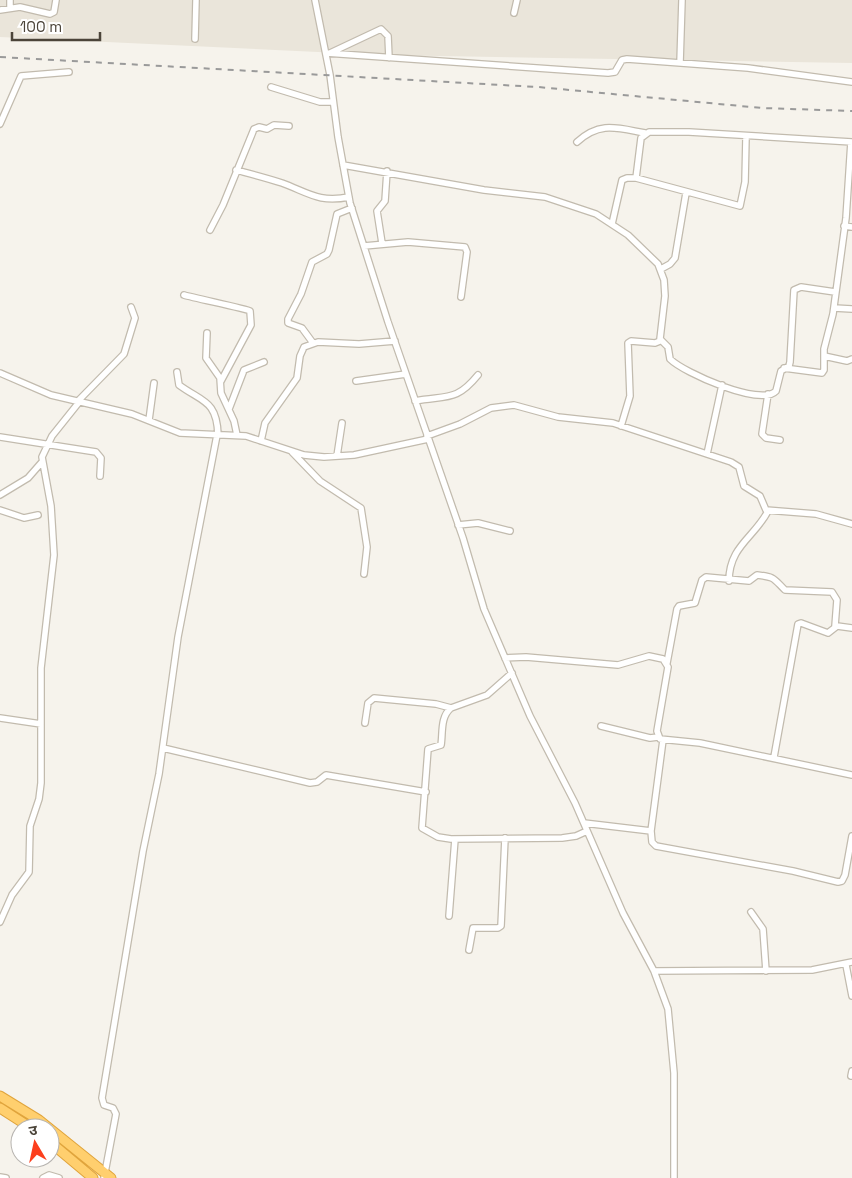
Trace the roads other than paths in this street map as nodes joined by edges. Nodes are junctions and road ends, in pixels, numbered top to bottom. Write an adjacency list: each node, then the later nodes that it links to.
1 (10, 0): 7 (street)
2 (56, 0): 7 (street)
3 (196, 0): 10 (street)
4 (315, 0): 11 (street)
5 (517, 0): 9 (street)
6 (682, 0): 13 (street)
7 (10, 8): 8 (street)
8 (0, 10)
9 (514, 13)
10 (196, 39)
11 (328, 53): 12 (street); 12 (street); 17 (street)
12 (389, 58): 13 (street)
13 (680, 63): 15 (street)
14 (69, 72): 18 (street)
15 (852, 82)
16 (271, 87): 17 (street)
17 (334, 102): 24 (street)
18 (0, 124)
19 (289, 126): 25 (street)
20 (645, 133): 21 (street); 22 (street); 27 (street)
21 (746, 137): 23 (street); 28 (street)
22 (578, 142)
23 (851, 142): 32 (street)
24 (343, 165): 26 (street); 29 (street)
25 (236, 170): 29 (street); 34 (street)
26 (387, 172): 31 (street); 35 (street)
27 (636, 178): 28 (street); 31 (street)
28 (686, 193): 37 (street)
29 (349, 197): 30 (street)
30 (352, 208): 36 (street); 47 (street)
31 (612, 224): 37 (street)
32 (844, 226): 33 (street); 38 (street)
33 (852, 227)
34 (210, 230)
35 (382, 243): 36 (street); 40 (street)
36 (364, 246): 45 (street)
37 (661, 268): 46 (street)
38 (835, 292): 42 (street); 51 (street)
39 (184, 295): 56 (street)
40 (461, 297)
41 (131, 307): 61 (street)
42 (834, 308): 43 (street); 48 (street)
43 (852, 309)
44 (207, 333): 56 (street)
45 (394, 341): 47 (street); 54 (street)
46 (660, 341): 59 (street); 66 (street)
47 (313, 343): 72 (street)
48 (824, 356): 49 (street); 51 (street)
49 (852, 359)
50 (264, 362): 63 (street)
51 (784, 368): 60 (street)
52 (177, 372): 67 (street)
53 (0, 373): 61 (street)
54 (406, 374): 57 (street); 62 (street)
55 (478, 375): 62 (street)
56 (221, 381): 63 (street)
57 (356, 381)
58 (154, 383): 64 (street)
59 (722, 385): 60 (street); 75 (street)
60 (768, 394): 71 (street)
61 (79, 401): 64 (street); 73 (street)
62 (415, 401): 70 (street)
63 (229, 409): 68 (street)
64 (149, 420): 67 (street)
65 (342, 423): 76 (street)
66 (621, 426): 70 (street); 75 (street)
67 (218, 435): 68 (street); 99 (street)
68 (238, 435): 72 (street)
69 (0, 437): 73 (street)
70 (428, 437): 76 (street); 84 (street)
71 (780, 440)
72 (262, 441): 74 (street)
73 (46, 445): 77 (street); 78 (street)
74 (292, 452): 76 (street); 86 (street)
75 (708, 454): 81 (street)
76 (336, 456)
77 (42, 462): 79 (street); 96 (street)
78 (100, 476)
79 (0, 495)
80 (0, 510): 82 (street)
81 (768, 511): 83 (street); 87 (street)
82 (38, 515)
83 (852, 524)
84 (458, 525): 85 (street); 90 (street)
85 (510, 532)
86 (364, 574)
87 (729, 581): 88 (street); 91 (street)
88 (835, 626): 89 (street); 100 (street)
89 (852, 628)
90 (505, 658): 91 (street); 92 (street)
91 (667, 663): 98 (street)
92 (512, 673): 93 (street); 103 (street)
93 (451, 708): 95 (street); 102 (street)
94 (0, 718): 96 (street)
95 (366, 723)
96 (41, 724): 112 (street)
97 (601, 726): 98 (street)
98 (660, 738): 100 (street); 105 (street)
99 (164, 748): 102 (street); 122 (street)
100 (774, 757): 101 (street)
101 (852, 775)
102 (426, 792): 108 (street)
103 (584, 822): 104 (street); 105 (street)
104 (587, 830): 107 (street); 116 (street)
105 (651, 831): 109 (street)
106 (852, 836): 109 (street)
107 (505, 838): 108 (street); 113 (street)
108 (455, 839): 111 (street)
109 (851, 847)
110 (751, 912): 115 (street)
111 (449, 916)
112 (0, 922)
113 (469, 950)
114 (849, 964): 115 (street); 117 (street)
115 (766, 970): 116 (street)
116 (654, 971): 123 (street)
117 (852, 996)
118 (0, 1096): 122 (highway)
119 (0, 1108): 120 (highway)
120 (16, 1118)
121 (60, 1150): 128 (highway)
122 (107, 1176)
123 (674, 1176)
124 (0, 1177): 125 (street)
125 (6, 1178)
126 (42, 1178): 127 (street)
127 (59, 1178)
128 (93, 1178)

